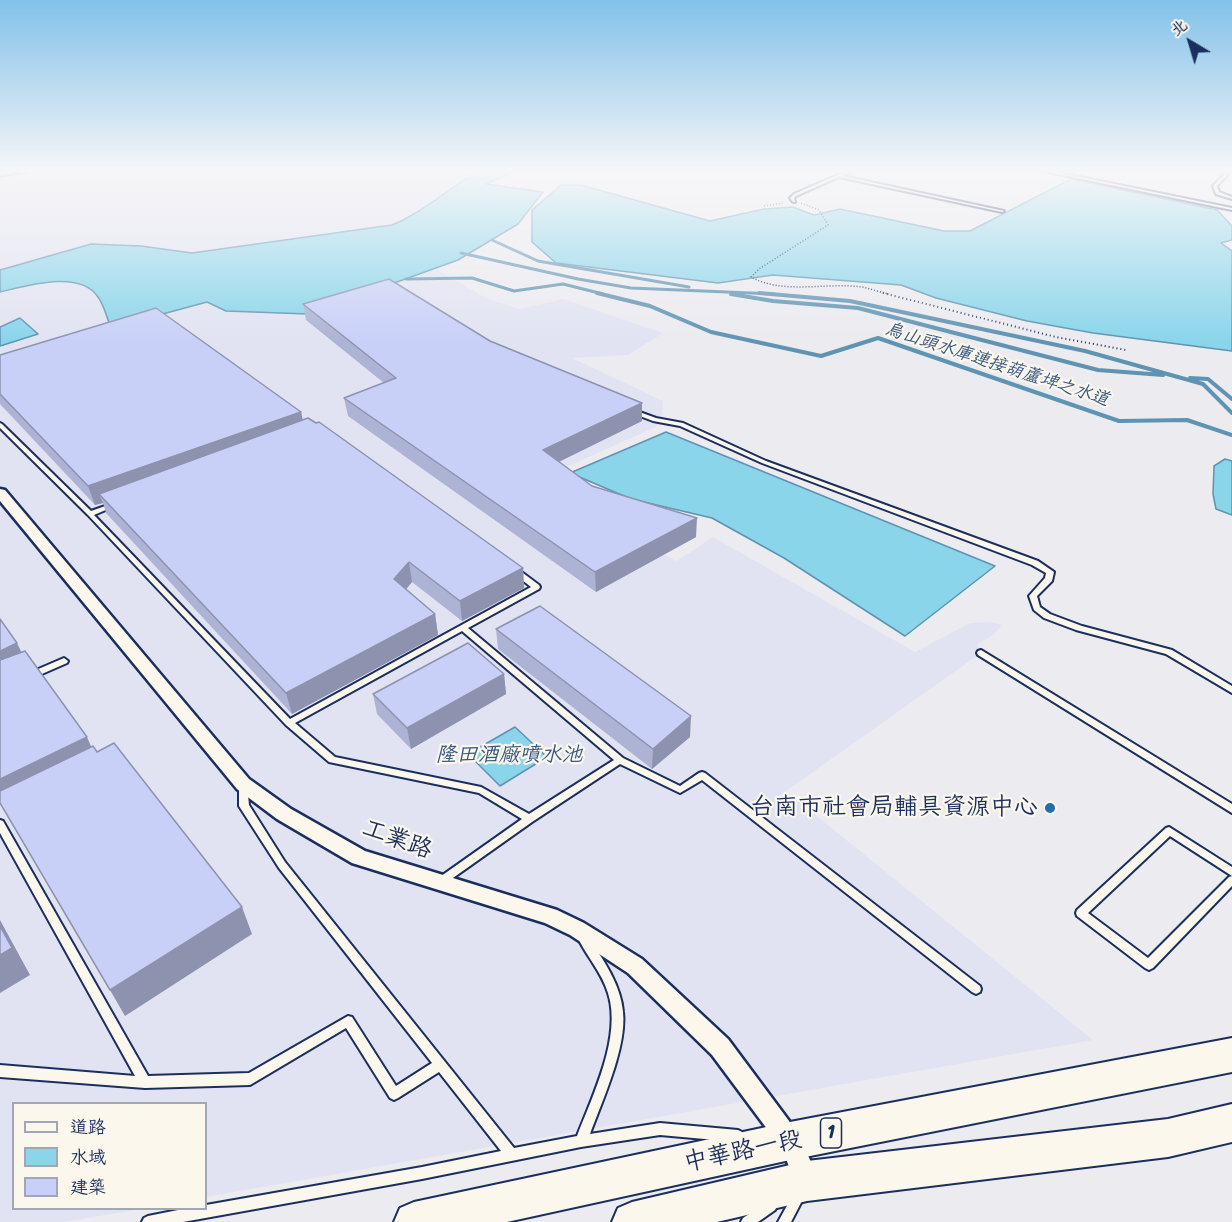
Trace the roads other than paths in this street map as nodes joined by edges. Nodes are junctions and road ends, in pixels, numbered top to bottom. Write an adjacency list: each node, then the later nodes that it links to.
1 (623, 407): 11 (lane)
2 (0, 425): 5 (lane)
3 (0, 493): 14 (street, 工業路)
4 (122, 502): 5 (lane)
5 (90, 514): 12 (lane)
6 (508, 566): 7 (lane)
7 (464, 628): 12 (lane); 13 (lane)
8 (981, 653): 15 (lane)
9 (64, 660): 10 (lane)
10 (21, 680)
11 (1232, 690)
12 (289, 723): 17 (lane)
13 (620, 760): 17 (lane); 23 (lane)
14 (243, 784): 21 (street, 工業路); 25 (lane)
15 (1232, 809)
16 (11, 815): 18 (lane)
17 (529, 819): 21 (lane)
18 (0, 822): 27 (lane)
19 (1232, 872): 20 (lane)
20 (1232, 880)
21 (439, 883): 22 (street, 工業路)
22 (577, 928): 29 (lane); 30 (street, 工業路)
23 (976, 989)
24 (1232, 1055): 30 (main road, 中華路一段 / 1)
25 (440, 1065): 27 (lane); 31 (lane)
26 (0, 1071): 27 (lane)
27 (145, 1082)
28 (1232, 1123): 32 (main road, 中華路一段 / 1)
29 (581, 1141): 30 (lane); 31 (lane)
30 (790, 1141): 32 (street, 工業路); 33 (main road, 中華路一段 / 1)
31 (511, 1154): 34 (lane)
32 (807, 1181): 35 (main road, 中華路一段 / 1); 36 (lane); 37 (lane)
33 (423, 1220)
34 (148, 1222)
35 (632, 1222)
36 (747, 1222)
37 (784, 1222)

